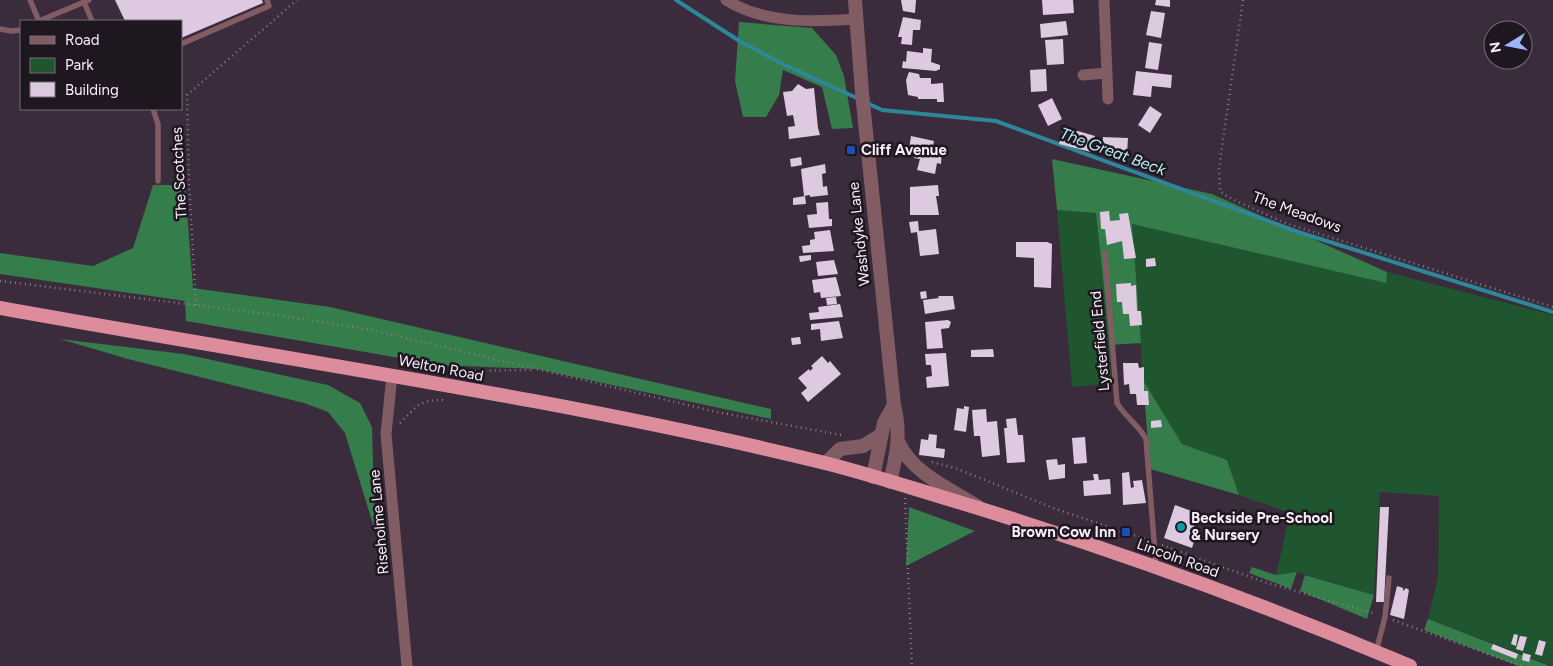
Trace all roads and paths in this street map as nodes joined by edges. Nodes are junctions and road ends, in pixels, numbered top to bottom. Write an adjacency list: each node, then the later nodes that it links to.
1 (30, 0): 10 (lane)
2 (267, 0): 15 (lane)
3 (297, 0): 23 (path, The Scotches)
4 (726, 0): 9 (street)
5 (855, 0): 9 (street, Washdyke Lane)
6 (1104, 0): 16 (street)
7 (1243, 0): 24 (path, The Meadows)
8 (87, 1): 11 (lane); 12 (lane)
9 (856, 19): 27 (street, Washdyke Lane)
10 (39, 20)
11 (41, 20)
12 (92, 20)
13 (0, 28): 14 (lane)
14 (20, 30)
15 (182, 44)
16 (1107, 74): 17 (street); 18 (street)
17 (1083, 75)
18 (1108, 99)
19 (154, 110): 20 (lane)
20 (158, 181)
21 (1105, 253): 37 (lane, Lysterfield End)
22 (0, 281): 23 (path)
23 (196, 305): 28 (path)
24 (1553, 307)
25 (0, 308): 26 (highway, Welton Road)
26 (392, 375): 31 (highway, Welton Road); 42 (street, Riseholme Lane)
27 (894, 405): 29 (street); 30 (street, Washdyke Lane)
28 (836, 434)
29 (881, 435): 31 (street); 33 (street)
30 (899, 443): 34 (street, Washdyke Lane); 36 (street)
31 (826, 463): 33 (highway, Welton Road)
32 (955, 468): 37 (path)
33 (873, 478): 34 (highway, Lincoln Road)
34 (890, 482): 35 (highway, Lincoln Road)
35 (904, 486): 36 (highway, Lincoln Road); 43 (path)
36 (984, 510): 38 (highway, Lincoln Road)
37 (1154, 542): 38 (lane, Lysterfield End); 40 (path)
38 (1156, 566): 41 (highway, Lincoln Road)
39 (1389, 578): 40 (lane)
40 (1385, 617): 41 (lane); 45 (path)
41 (1376, 652): 44 (highway, Lincoln Road)
42 (407, 666)
43 (912, 666)
44 (1410, 666)
45 (1521, 666)

